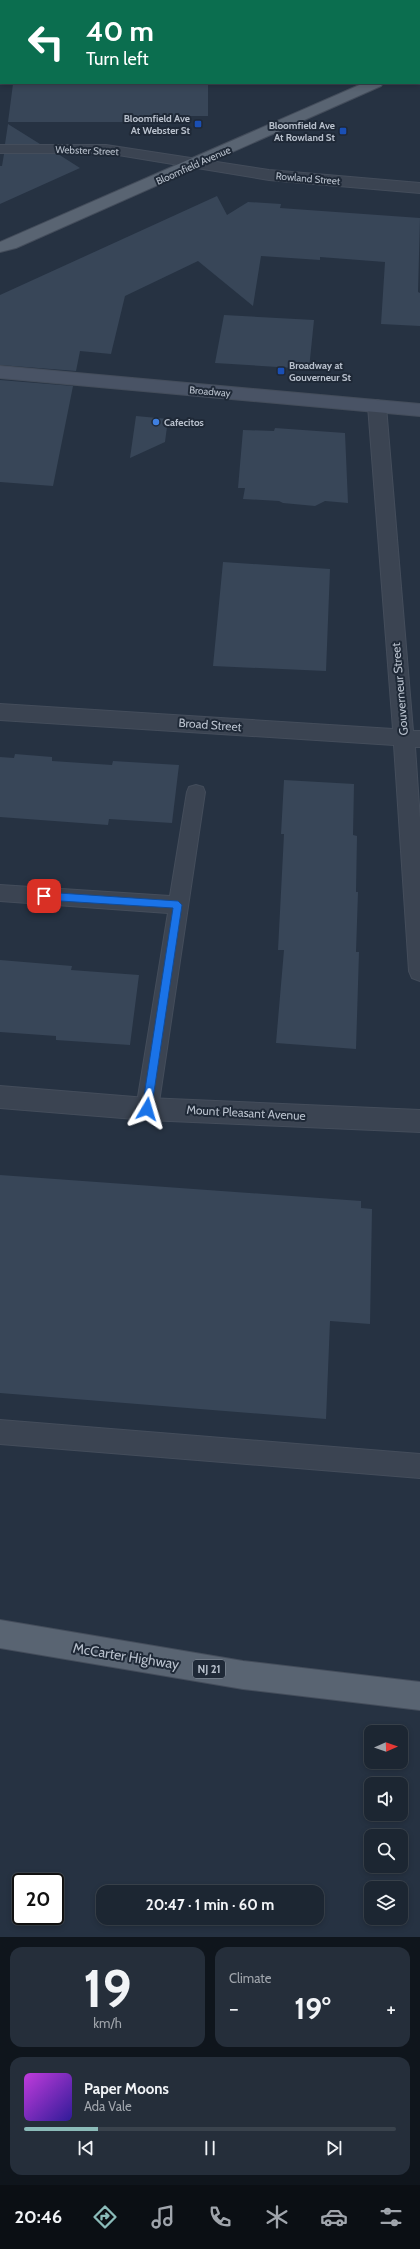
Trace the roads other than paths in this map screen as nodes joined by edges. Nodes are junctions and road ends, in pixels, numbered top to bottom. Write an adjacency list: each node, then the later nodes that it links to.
1 (374, 84): 3 (main road, Bloomfield Avenue)
2 (0, 148): 3 (street, Webster Street)
3 (197, 164): 4 (street, Rowland Street); 5 (main road, Bloomfield Avenue)
4 (420, 188)
5 (3, 249)
6 (0, 372): 7 (main road, Broadway)
7 (377, 406): 8 (main road, Broadway); 10 (street, Gouverneur Street)
8 (420, 410)
9 (0, 712): 10 (street, Broad Street)
10 (412, 738): 14 (street, Gouverneur Street)
11 (196, 792): 13 (lane)
12 (0, 893): 13 (lane)
13 (178, 905): 16 (lane)
14 (420, 972)
15 (0, 1097): 16 (street, Mount Pleasant Avenue)
16 (147, 1109): 17 (street, Mount Pleasant Avenue)
17 (420, 1121)
18 (0, 1432): 19 (lane)
19 (420, 1466)
20 (0, 1634): 21 (main road, McCarter Highway / NJ 21)
21 (420, 1696)

